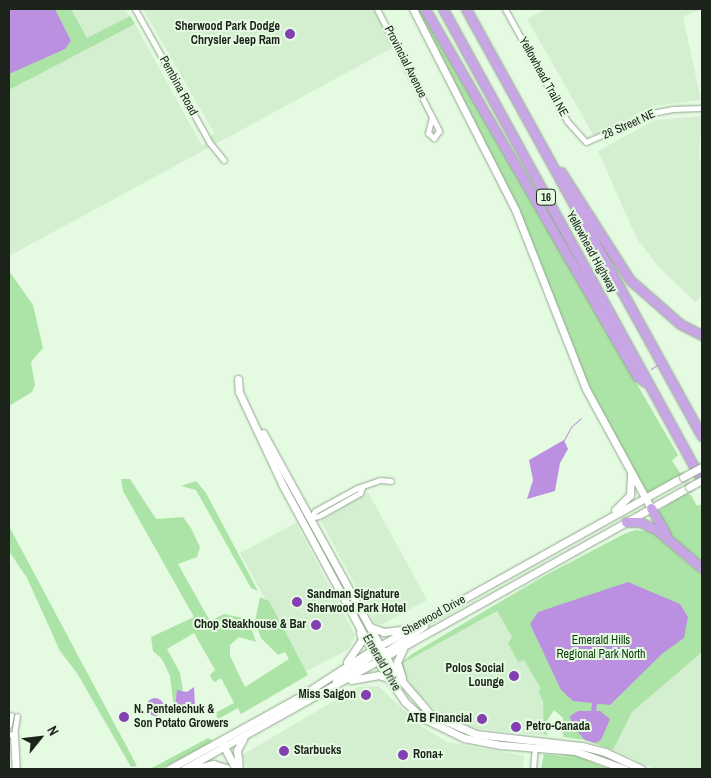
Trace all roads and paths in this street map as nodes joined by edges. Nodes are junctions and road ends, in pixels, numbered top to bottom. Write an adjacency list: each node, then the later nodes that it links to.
1 (135, 9): 12 (street, Pembina Road)
2 (377, 9): 9 (street, Provincial Avenue)
3 (413, 9): 19 (main road)
4 (425, 9): 15 (highway)
5 (443, 9): 15 (highway, Yellowhead Highway / 16)
6 (466, 9): 10 (highway, Yellowhead Highway / 16)
7 (505, 9): 11 (street, Yellowhead Trail NE)
8 (702, 108): 11 (street, 28 Street NE)
9 (432, 116)
10 (537, 137): 13 (highway); 17 (highway, Yellowhead Highway / 16)
11 (586, 142)
12 (224, 160)
13 (702, 335)
14 (238, 379): 16 (main road, Emerald Drive)
15 (649, 386): 20 (highway, Yellowhead Highway / 16)
16 (251, 414): 24 (main road, Emerald Drive); 25 (main road, Emerald Drive)
17 (702, 436)
18 (702, 467): 22 (main road, Sherwood Drive, bridge)
19 (630, 472): 22 (main road); 27 (main road)
20 (702, 480): 23 (main road, Sherwood Drive, bridge)
21 (391, 481): 24 (street)
22 (645, 498): 23 (main road); 27 (main road, Sherwood Drive)
23 (651, 508): 26 (main road, Sherwood Drive); 28 (highway)
24 (311, 517): 25 (street); 33 (main road, Emerald Drive)
25 (303, 522): 30 (main road, Emerald Drive)
26 (626, 522): 28 (highway); 35 (main road, Sherwood Drive)
27 (591, 528): 31 (main road, Sherwood Drive)
28 (679, 550): 29 (highway)
29 (702, 568)
30 (346, 599): 32 (main road, Emerald Drive); 36 (main road)
31 (437, 614): 34 (main road, Sherwood Drive); 36 (main road)
32 (357, 622): 36 (main road, Emerald Drive); 38 (main road)
33 (370, 627): 34 (main road); 36 (main road, Emerald Drive)
34 (412, 628): 36 (main road, Sherwood Drive)
35 (403, 648): 36 (main road, Sherwood Drive); 42 (main road)
36 (379, 651): 37 (main road, Sherwood Drive); 38 (main road, Sherwood Drive); 41 (main road); 42 (main road, Emerald Drive)
37 (378, 662): 39 (main road, Emerald Drive); 40 (main road, Sherwood Drive)
38 (342, 668): 46 (main road, Sherwood Drive)
39 (388, 678): 40 (main road); 47 (main road, Emerald Drive)
40 (341, 683): 41 (main road, Sherwood Drive)
41 (328, 690): 44 (main road, Sherwood Drive)
42 (413, 698): 57 (main road, Emerald Drive)
43 (9, 724): 45 (street)
44 (251, 732): 46 (main road, Sherwood Drive); 54 (main road)
45 (11, 734): 49 (main road)
46 (223, 744): 48 (main road, Sherwood Drive); 54 (main road)
47 (535, 746): 55 (street); 56 (main road, Emerald Drive)
48 (215, 748): 50 (main road, Sherwood Drive); 51 (main road, Sherwood Drive); 53 (main road)
49 (16, 769)
50 (169, 769)
51 (184, 769)
52 (193, 769): 53 (main road)
53 (227, 769)
54 (238, 769)
55 (533, 769)
56 (625, 769)
57 (641, 769)

